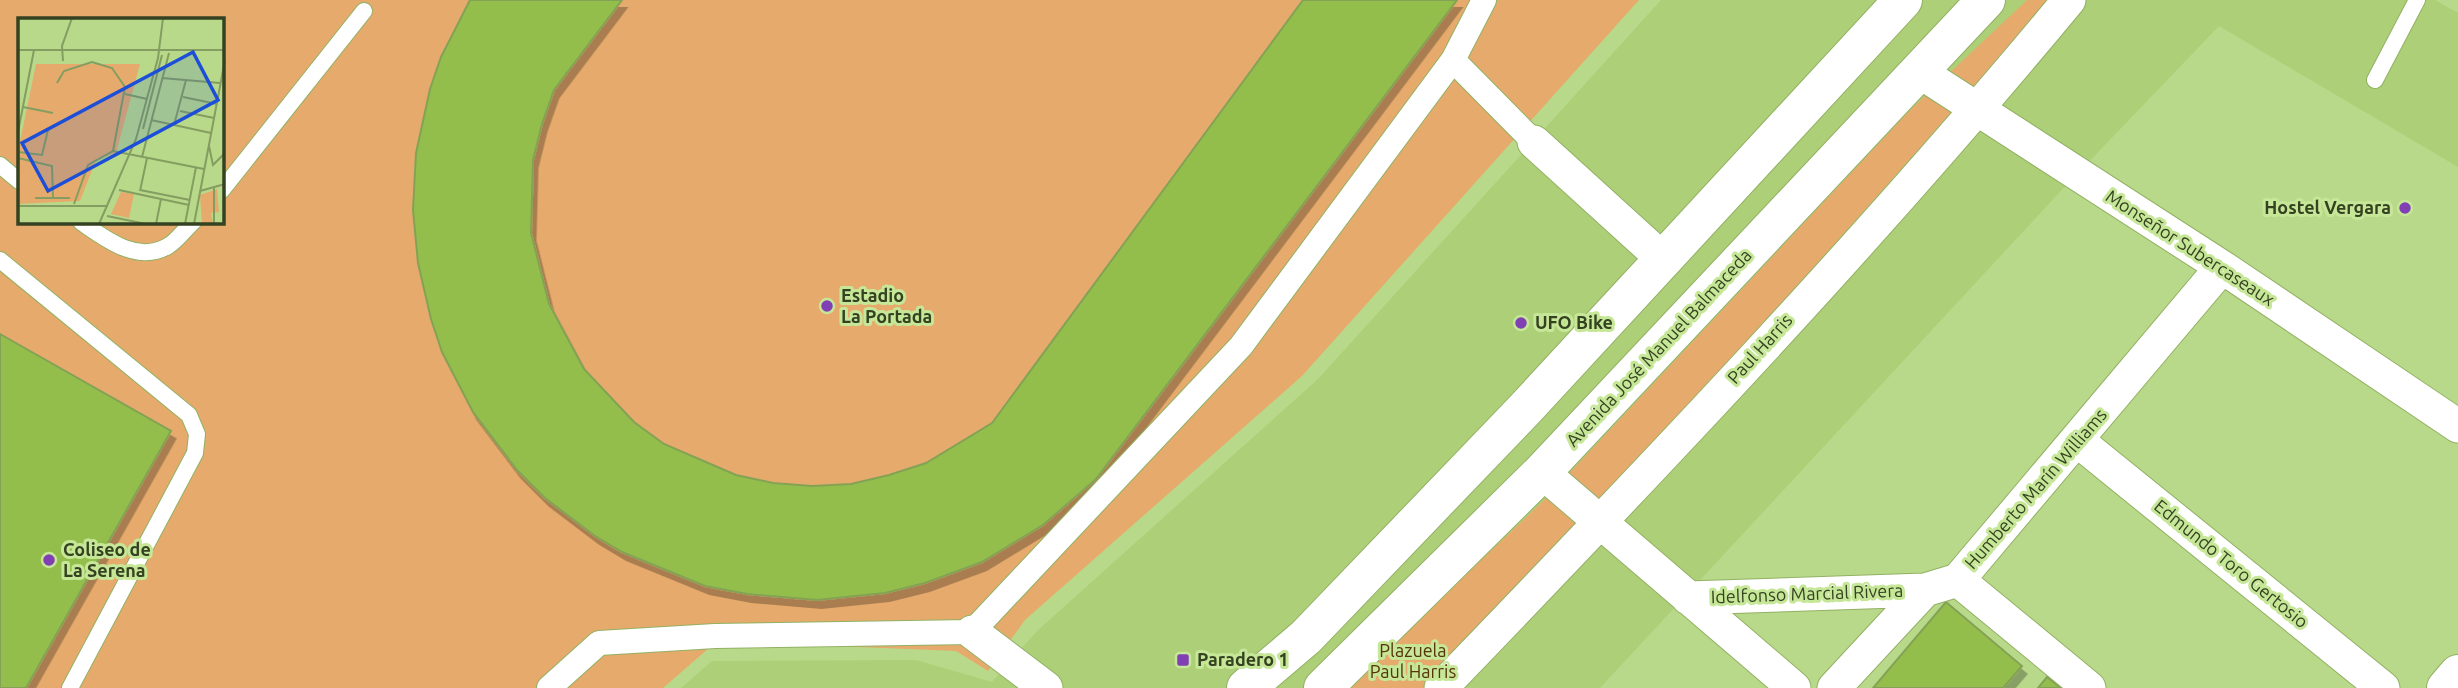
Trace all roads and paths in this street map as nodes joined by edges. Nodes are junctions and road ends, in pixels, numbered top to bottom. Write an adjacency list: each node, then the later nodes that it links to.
1 (1484, 0): 7 (street)
2 (1903, 0): 18 (main road)
3 (1986, 0): 8 (main road, Avenida José Manuel Balmaceda)
4 (2069, 0): 10 (street, Paul Harris)
5 (2417, 0): 9 (lane)
6 (364, 11): 14 (lane)
7 (1453, 61): 11 (street); 27 (street)
8 (1920, 72): 10 (street, Monseñor Subercaseaux); 22 (main road, Avenida José Manuel Balmaceda)
9 (2375, 80)
10 (1978, 110): 19 (street, Monseñor Subercaseaux); 23 (street, Paul Harris)
11 (1534, 142): 18 (street)
12 (0, 165): 13 (lane)
13 (18, 180)
14 (224, 187)
15 (84, 224): 16 (lane)
16 (191, 224)
17 (0, 260): 30 (lane)
18 (1665, 261): 33 (main road)
19 (2222, 267): 20 (street, Monseñor Subercaseaux); 21 (street, Humberto Marín Williams)
20 (2458, 426)
21 (2078, 440): 24 (street, Humberto Marín Williams); 38 (street, Edmundo Toro Gertosio)
22 (1542, 472): 23 (street, Idelfonso Marcial Rivera); 34 (main road, Avenida José Manuel Balmaceda)
23 (1601, 523): 26 (street, Idelfonso Marcial Rivera); 35 (street, Paul Harris)
24 (1958, 580): 25 (street, Humberto Marín Williams); 37 (street)
25 (1925, 590): 26 (street, Idelfonso Marcial Rivera); 36 (street)
26 (1688, 598): 29 (street, Idelfonso Marcial Rivera)
27 (972, 632): 31 (street); 32 (street)
28 (2458, 674): 39 (main road)
29 (1790, 687)
30 (70, 688)
31 (549, 688)
32 (1046, 688)
33 (1246, 688)
34 (1323, 688)
35 (1441, 688)
36 (1834, 688)
37 (2089, 688)
38 (2383, 688)
39 (2446, 688)

